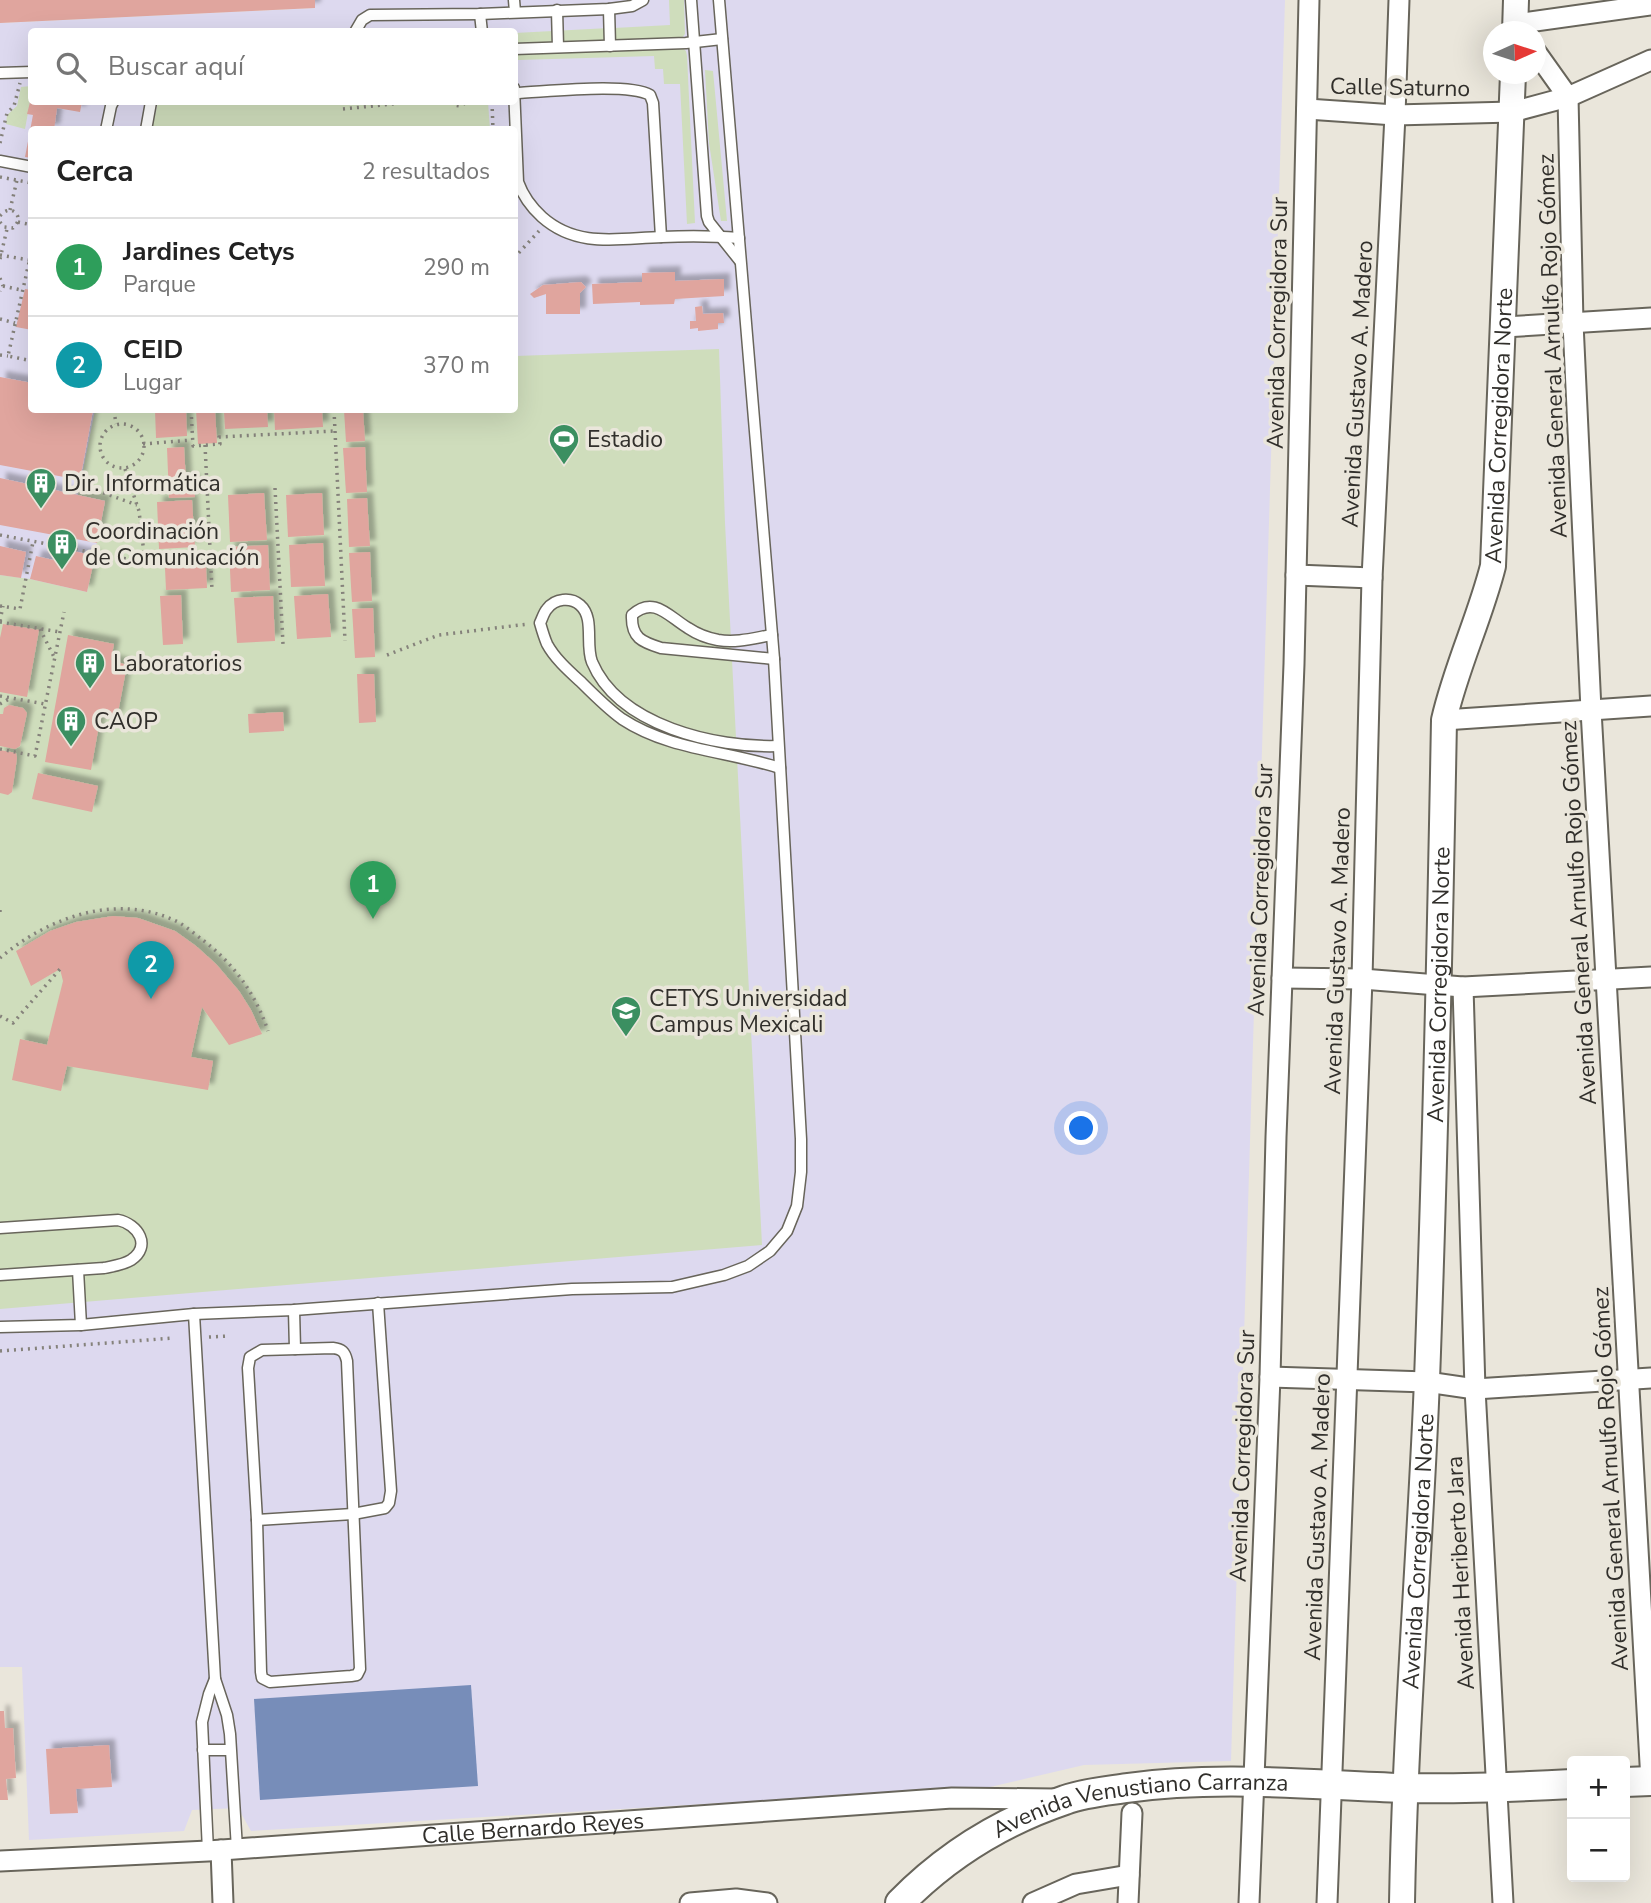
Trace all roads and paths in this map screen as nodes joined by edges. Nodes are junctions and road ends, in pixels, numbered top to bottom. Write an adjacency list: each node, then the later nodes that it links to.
1 (514, 0): 10 (lane)
2 (643, 0): 8 (lane)
3 (691, 0): 16 (lane)
4 (719, 0): 15 (lane)
5 (1309, 0): 34 (street, Avenida Corregidora Sur)
6 (1399, 0): 36 (street, Avenida Gustavo A. Madero)
7 (1651, 5): 12 (street)
8 (609, 9): 9 (lane); 17 (lane)
9 (557, 10): 10 (lane); 18 (lane)
10 (514, 12): 11 (lane)
11 (480, 14): 13 (lane); 14 (lane)
12 (1525, 21)
13 (357, 28)
14 (482, 28)
15 (722, 39): 16 (lane); 57 (lane)
16 (693, 42): 17 (lane); 56 (lane)
17 (610, 46): 18 (lane)
18 (558, 47): 19 (lane)
19 (518, 49)
20 (1651, 61): 27 (street, Calle Saturno)
21 (1546, 67): 27 (street)
22 (28, 72): 23 (lane)
23 (0, 73)
24 (19, 83): 41 (path)
25 (1513, 84): 35 (street, Avenida Corregidora Norte)
26 (518, 93): 55 (lane)
27 (1569, 97): 35 (street, Calle Saturno); 70 (street, Avenida General Arnulfo Rojo Gómez)
28 (112, 105): 37 (lane)
29 (150, 105): 38 (lane)
30 (382, 105): 33 (path)
31 (492, 105): 39 (path)
32 (515, 105): 40 (lane)
33 (343, 109)
34 (1307, 109): 36 (street, Calle Saturno); 91 (street, Avenida Corregidora Sur)
35 (1512, 112): 36 (street, Calle Saturno); 71 (street, Avenida Corregidora Norte)
36 (1395, 116): 92 (street, Avenida Gustavo A. Madero)
37 (107, 126)
38 (147, 126)
39 (493, 126)
40 (516, 126)
41 (0, 143)
42 (0, 161): 43 (lane)
43 (28, 166)
44 (0, 177): 45 (path)
45 (17, 180): 46 (path); 48 (path)
46 (28, 182)
47 (518, 182): 50 (lane)
48 (10, 210): 49 (path); 52 (path)
49 (0, 216)
50 (547, 221): 55 (lane); 58 (path)
51 (0, 222): 54 (path)
52 (18, 222): 53 (path); 54 (path)
53 (28, 224)
54 (7, 229): 59 (path)
55 (661, 237): 56 (lane)
56 (720, 237): 57 (lane); 61 (lane)
57 (738, 238): 61 (lane)
58 (518, 254)
59 (0, 256): 60 (path)
60 (28, 260)
61 (741, 262): 100 (lane)
62 (28, 264): 65 (path)
63 (0, 278): 64 (path)
64 (3, 286): 65 (path); 66 (path)
65 (22, 290): 69 (path)
66 (0, 291)
67 (1651, 318): 70 (street)
68 (0, 319): 69 (path)
69 (15, 323): 73 (path)
70 (1573, 323): 71 (street); 111 (street, Avenida General Arnulfo Rojo Gómez)
71 (1504, 327): 112 (street, Avenida Corregidora Norte)
72 (0, 355): 73 (path)
73 (8, 356): 74 (path)
74 (28, 360)
75 (114, 413): 78 (path)
76 (191, 413): 80 (path)
77 (334, 413): 79 (path)
78 (116, 424): 81 (path); 83 (path)
79 (335, 431): 82 (path); 101 (path)
80 (192, 440): 81 (path); 82 (path)
81 (143, 444): 83 (path)
82 (205, 445): 89 (path)
83 (125, 468): 86 (path)
84 (90, 488): 86 (path)
85 (275, 488): 102 (path)
86 (137, 505): 90 (path)
87 (0, 535): 88 (path)
88 (33, 541): 90 (path); 94 (path)
89 (210, 560): 90 (path); 93 (path)
90 (145, 562)
91 (1296, 575): 92 (street); 121 (street, Avenida Corregidora Sur)
92 (1371, 578): 122 (street, Avenida Gustavo A. Madero)
93 (212, 590)
94 (1, 606): 96 (path)
95 (64, 612): 99 (path)
96 (0, 622): 98 (path)
97 (540, 623): 103 (path); 113 (lane); 115 (lane)
98 (40, 629): 99 (path); 104 (path)
99 (60, 632): 104 (path)
100 (772, 635): 105 (lane); 105 (lane)
101 (345, 641)
102 (283, 644)
103 (387, 655)
104 (55, 659): 109 (path)
105 (774, 659): 113 (lane)
106 (0, 696): 107 (path)
107 (11, 698): 108 (path); 109 (path)
108 (0, 704)
109 (45, 704): 114 (path)
110 (1651, 706): 111 (street)
111 (1591, 710): 112 (street); 123 (street, Avenida General Arnulfo Rojo Gómez)
112 (1444, 719): 124 (street, Avenida Corregidora Norte)
113 (778, 746): 115 (lane)
114 (0, 749)
115 (780, 768): 130 (lane)
116 (0, 910): 117 (path)
117 (0, 916)
118 (0, 958): 126 (path)
119 (60, 969): 125 (path)
120 (1651, 977): 123 (street)
121 (1282, 978): 122 (street); 140 (street, Avenida Corregidora Sur)
122 (1362, 979): 124 (street); 142 (street, Avenida Gustavo A. Madero)
123 (1606, 980): 124 (street); 143 (street, Avenida General Arnulfo Rojo Gómez)
124 (1451, 986): 144 (street, Avenida Corregidora Norte); 145 (street, Avenida Heriberto Jara)
125 (0, 1016)
126 (268, 1031)
127 (0, 1228): 128 (lane)
128 (78, 1270): 129 (lane); 133 (lane)
129 (0, 1275)
130 (378, 1303): 131 (lane); 146 (lane)
131 (294, 1310): 132 (lane); 138 (lane)
132 (194, 1314): 133 (lane); 148 (lane)
133 (81, 1325): 134 (lane)
134 (0, 1326)
135 (229, 1336): 136 (path)
136 (207, 1337)
137 (174, 1338): 139 (path)
138 (295, 1349): 146 (lane); 147 (lane)
139 (0, 1350)
140 (1269, 1377): 142 (street); 151 (street, Avenida Corregidora Sur)
141 (1651, 1378): 143 (street)
142 (1346, 1380): 144 (street); 154 (street, Avenida Gustavo A. Madero)
143 (1629, 1380): 145 (street); 152 (street, Avenida General Arnulfo Rojo Gómez)
144 (1427, 1382): 145 (street); 156 (street, Avenida Corregidora Norte)
145 (1475, 1389): 157 (street, Avenida Heriberto Jara)
146 (353, 1514): 147 (lane); 147 (lane)
147 (257, 1520)
148 (215, 1679): 149 (lane); 150 (lane)
149 (203, 1750): 150 (lane); 160 (lane)
150 (230, 1750): 160 (lane)
151 (1254, 1781): 154 (main road, Avenida Venustiano Carranza); 158 (main road, Avenida Venustiano Carranza); 169 (street, Avenida Corregidora Sur)
152 (1651, 1781): 153 (main road)
153 (1630, 1782)
154 (1332, 1784): 156 (main road, Avenida Venustiano Carranza); 170 (street, Avenida Gustavo A. Madero)
155 (1567, 1784): 157 (main road)
156 (1404, 1788): 157 (main road); 171 (street, Avenida Corregidora Norte)
157 (1496, 1788): 172 (street, Avenida Heriberto Jara)
158 (1066, 1799): 160 (street, Calle Bernardo Reyes); 166 (main road, Avenida Venustiano Carranza)
159 (1132, 1813): 162 (street)
160 (222, 1850): 161 (street, Calle Bernardo Reyes); 163 (street)
161 (0, 1861)
162 (1129, 1875): 167 (street); 168 (street)
163 (223, 1903)
164 (690, 1903): 165 (street)
165 (767, 1903)
166 (901, 1903)
167 (1033, 1903)
168 (1128, 1903)
169 (1250, 1903)
170 (1327, 1903)
171 (1402, 1903)
172 (1503, 1903)

